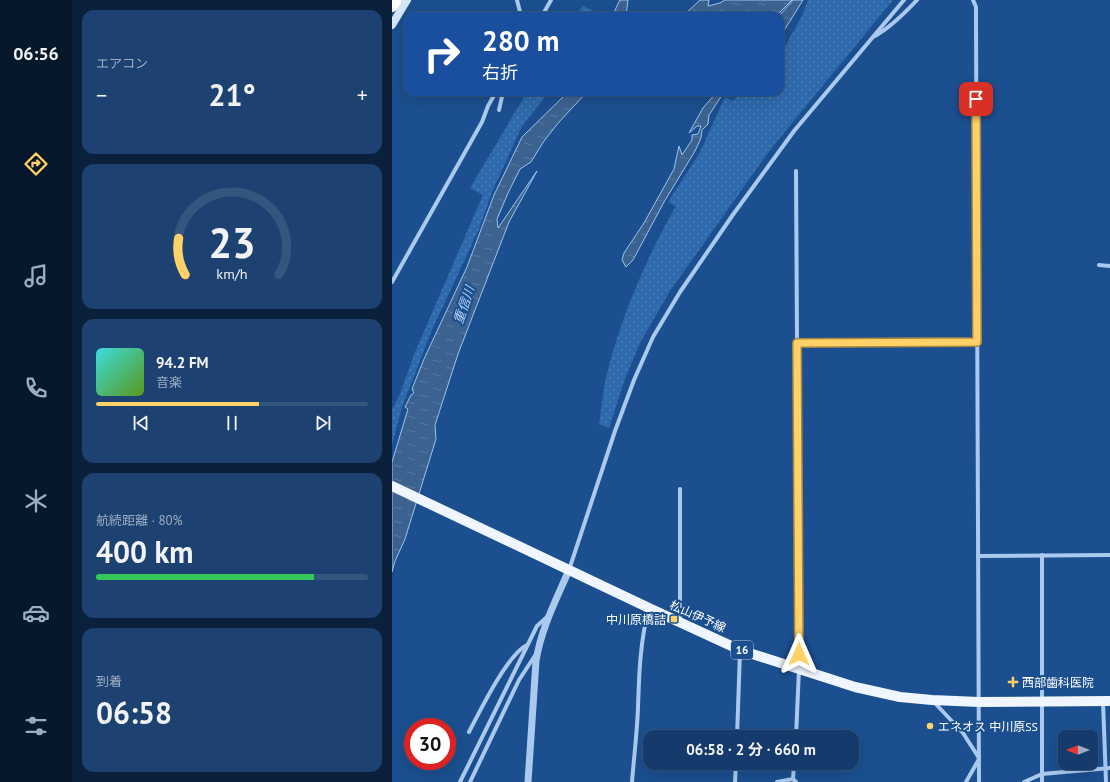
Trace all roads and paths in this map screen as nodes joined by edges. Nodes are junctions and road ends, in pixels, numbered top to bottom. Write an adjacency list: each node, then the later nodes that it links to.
1 (396, 0): 8 (highway)
2 (408, 0): 11 (main road)
3 (517, 0): 9 (street)
4 (551, 0): 10 (street)
5 (904, 0): 12 (street)
6 (917, 0): 12 (street)
7 (973, 0): 20 (street)
8 (392, 6)
9 (520, 12)
10 (544, 12)
11 (392, 25)
12 (872, 38): 27 (street)
13 (494, 96): 19 (street)
14 (502, 96): 15 (street)
15 (499, 110)
16 (796, 171): 21 (street)
17 (1099, 265): 18 (street)
18 (1110, 266)
19 (392, 282)
20 (977, 342): 21 (street); 26 (street)
21 (797, 343): 34 (street)
22 (392, 486): 27 (main road, 松山伊予線 / 16)
23 (680, 489): 30 (street)
24 (1042, 555): 25 (street); 26 (street); 36 (street)
25 (1110, 555)
26 (978, 556): 38 (street)
27 (567, 569): 28 (main road, 松山伊予線 / 16); 29 (street)
28 (648, 608): 30 (main road, 松山伊予線 / 16); 51 (street)
29 (549, 616): 31 (street); 33 (street)
30 (680, 622): 32 (main road, 松山伊予線 / 16)
31 (528, 645): 41 (street); 48 (street)
32 (740, 650): 34 (main road, 松山伊予線 / 16); 39 (street)
33 (537, 652): 49 (street); 50 (street)
34 (799, 669): 35 (main road, 松山伊予線 / 16); 40 (street)
35 (932, 700): 38 (main road, 松山伊予線 / 16); 42 (street)
36 (1042, 701): 37 (main road, 松山伊予線 / 16); 38 (main road, 松山伊予線 / 16); 46 (street)
37 (1107, 701): 43 (street)
38 (979, 702): 42 (street)
39 (737, 730)
40 (796, 730)
41 (469, 732)
42 (979, 759): 54 (street); 55 (street)
43 (1108, 768): 46 (street); 58 (street)
44 (736, 770): 52 (street)
45 (794, 770): 47 (street)
46 (1042, 774): 56 (street); 57 (street)
47 (794, 781): 53 (street)
48 (460, 782)
49 (470, 782)
50 (528, 782)
51 (632, 782)
52 (735, 782)
53 (777, 782)
54 (966, 782)
55 (979, 782)
56 (1024, 782)
57 (1042, 782)
58 (1106, 782)

